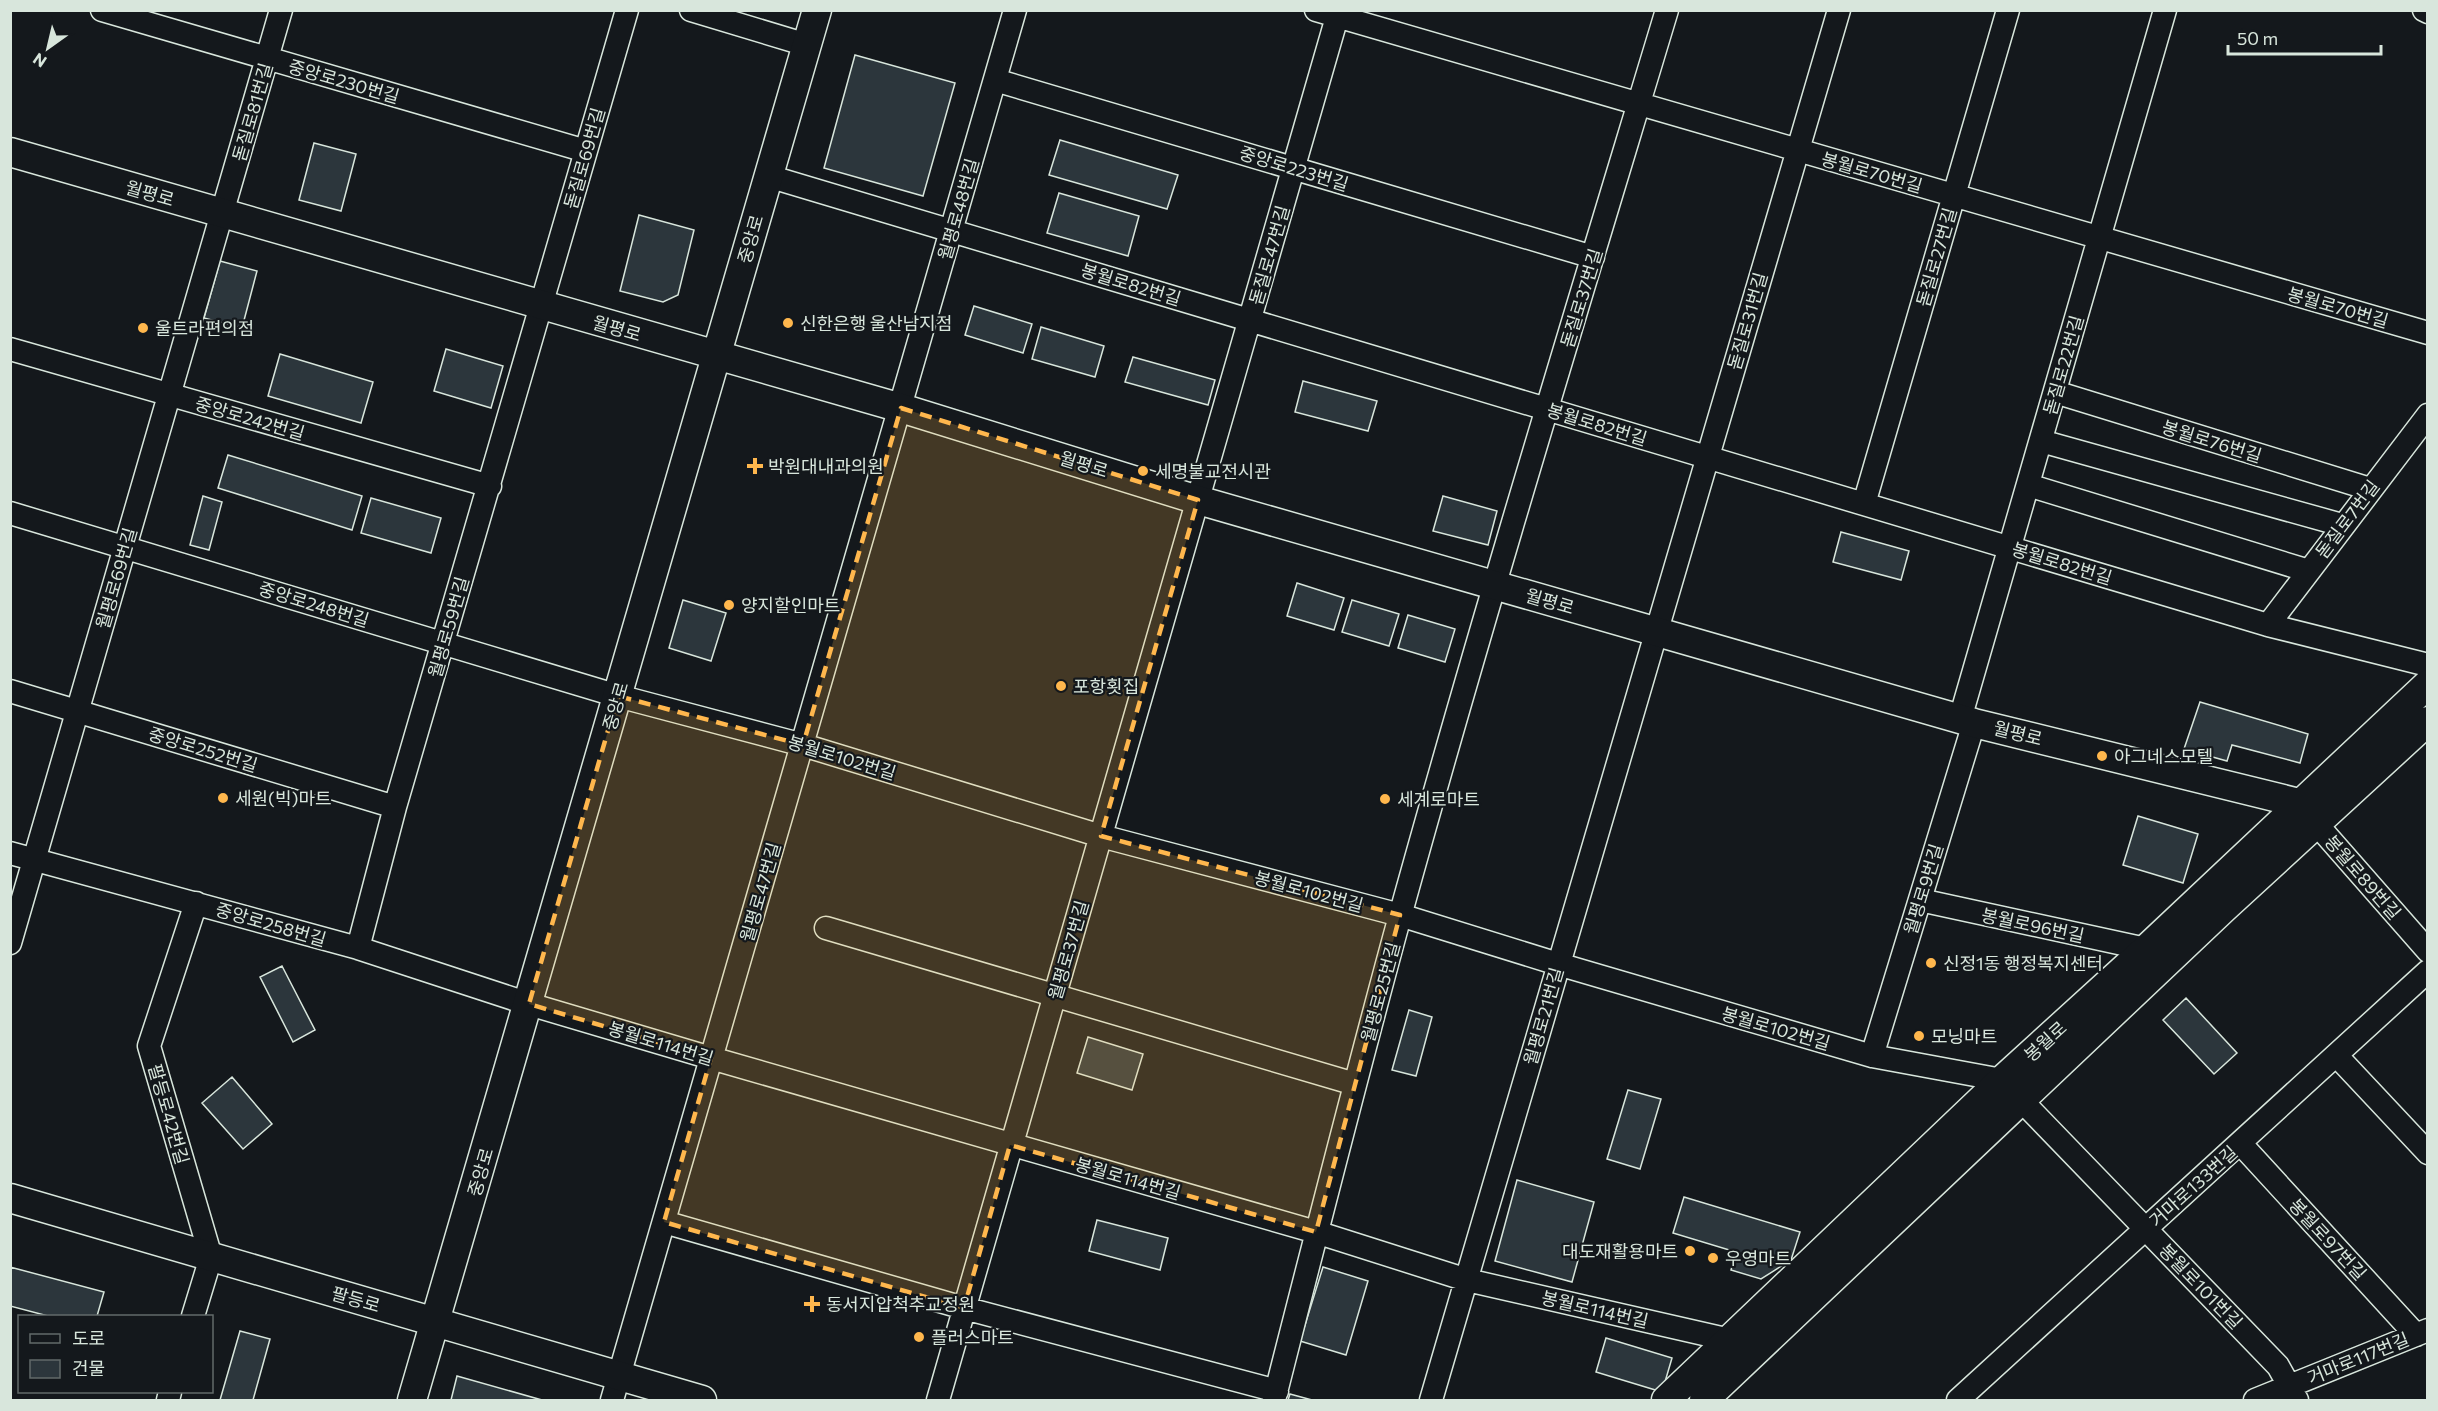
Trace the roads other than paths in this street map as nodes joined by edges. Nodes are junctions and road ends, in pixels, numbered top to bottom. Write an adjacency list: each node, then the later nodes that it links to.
1 (102, 10): 14 (street, 중앙로230번길)
2 (281, 10): 14 (street, 돋질로81번길)
3 (627, 10): 18 (street, 돋질로69번길)
4 (691, 10): 13 (street)
5 (817, 10): 13 (main road, 중앙로)
6 (1015, 10): 15 (street, 월평로48번길)
7 (1316, 10): 12 (street, 봉월로70번길)
8 (1667, 10): 16 (street, 돋질로37번길)
9 (1839, 10): 17 (street, 돋질로31번길)
10 (2008, 10): 22 (street, 돋질로27번길)
11 (2165, 10): 25 (street, 돋질로22번길)
12 (1338, 14): 16 (street, 봉월로70번길); 20 (street, 돋질로47번길)
13 (807, 45): 21 (main road, 중앙로)
14 (267, 58): 18 (street, 중앙로230번길); 23 (street, 돋질로81번길)
15 (994, 80): 20 (street, 중앙로223번길); 24 (street, 월평로48번길)
16 (1639, 104): 17 (street, 봉월로70번길); 26 (street, 돋질로37번길)
17 (1798, 150): 22 (street, 봉월로70번길); 38 (street, 돋질로31번길)
18 (586, 151): 27 (street, 돋질로69번길)
19 (10, 152): 23 (main road, 월평로)
20 (1294, 169): 26 (street, 중앙로223번길); 28 (street, 돋질로47번길)
21 (768, 176): 24 (street, 봉월로82번길); 31 (main road, 중앙로)
22 (1954, 196): 25 (street, 봉월로70번길); 43 (street, 돋질로27번길)
23 (222, 213): 27 (main road, 월평로); 33 (street, 월평로69번길)
24 (952, 231): 28 (street, 봉월로82번길); 34 (street, 월평로48번길)
25 (2099, 238): 29 (street, 봉월로70번길); 32 (street, 돋질로22번길)
26 (1593, 257): 35 (street, 돋질로37번길)
27 (542, 306): 31 (main road, 월평로); 40 (street, 월평로59번길)
28 (1250, 320): 35 (street, 봉월로82번길); 42 (street, 돋질로47번길)
29 (2427, 333)
30 (10, 349): 33 (street, 중앙로242번길)
31 (716, 357): 34 (main road, 월평로); 56 (main road, 중앙로)
32 (2055, 392): 37 (street, 돋질로22번길); 41 (street, 봉월로76번길)
33 (169, 394): 40 (street, 중앙로242번길); 46 (street, 월평로69번길)
34 (901, 408): 42 (main road, 월평로); 60 (street, 월평로47번길)
35 (1547, 409): 38 (street, 봉월로82번길); 49 (street, 돋질로37번길)
36 (2427, 415): 41 (street, 돋질로7번길)
37 (2041, 441): 39 (street, 돋질로22번길); 45 (street)
38 (1707, 457): 43 (street, 봉월로82번길); 51 (street, 돋질로31번길)
39 (2028, 485): 47 (street, 돋질로22번길); 48 (street)
40 (490, 486): 52 (street, 월평로59번길)
41 (2370, 489): 45 (street, 돋질로7번길)
42 (1198, 500): 49 (main road, 월평로); 63 (street, 월평로37번길)
43 (1864, 504): 47 (street, 봉월로82번길)
44 (10, 513): 46 (street, 중앙로248번길)
45 (2342, 525): 48 (street, 돋질로7번길)
46 (125, 548): 52 (street, 중앙로248번길); 57 (street, 월평로69번길)
47 (2010, 548): 50 (street, 봉월로82번길); 58 (street, 돋질로22번길)
48 (2309, 571): 50 (street, 돋질로7번길)
49 (1494, 585): 51 (main road, 월평로); 68 (street, 월평로25번길)
50 (2268, 625): 53 (street, 봉월로82번길)
51 (1656, 631): 58 (main road, 월평로); 74 (street, 월평로21번길)
52 (444, 643): 56 (street, 중앙로248번길); 61 (street, 월평로59번길)
53 (2427, 665)
54 (2427, 684): 62 (main road, 봉월로)
55 (10, 691): 57 (street, 중앙로252번길)
56 (618, 696): 60 (street, 봉월로102번길); 77 (main road, 중앙로)
57 (78, 711): 61 (street, 중앙로252번길); 65 (street, 월평로69번길)
58 (1967, 721): 62 (main road, 월평로); 66 (street, 월평로9번길)
59 (2427, 721): 62 (main road)
60 (803, 745): 63 (street, 봉월로102번길); 80 (street, 월평로47번길)
61 (395, 807): 71 (street, 월평로59번길)
62 (2307, 814): 72 (main road, 봉월로); 73 (street, 봉월로89번길); 82 (main road)
63 (1101, 836): 68 (street, 봉월로102번길); 76 (street, 월평로37번길)
64 (10, 853): 65 (street, 중앙로258번길)
65 (35, 860): 67 (street, 중앙로258번길); 70 (street, 월평로69번길)
66 (1920, 900): 72 (street, 봉월로96번길); 79 (street, 월평로9번길)
67 (196, 903): 71 (street, 중앙로258번길); 91 (street, 팔등로42번길)
68 (1400, 915): 74 (street, 봉월로102번길); 81 (street, 월평로25번길)
69 (825, 928): 76 (street)
70 (10, 943)
71 (357, 948): 77 (street, 중앙로258번길)
72 (2146, 949): 82 (main road, 봉월로)
73 (2427, 951)
74 (1558, 964): 79 (street, 봉월로102번길); 92 (street, 월평로21번길)
75 (2427, 971): 78 (street, 거마로133번길)
76 (1054, 995): 81 (street); 85 (street, 월평로37번길)
77 (529, 1004): 80 (street, 봉월로114번길); 95 (main road, 중앙로)
78 (2336, 1055): 84 (street, 거마로133번길); 86 (street)
79 (1872, 1056): 82 (street, 봉월로102번길)
80 (711, 1059): 85 (street, 봉월로114번길); 88 (street, 월평로47번길)
81 (1355, 1084): 90 (street, 월평로25번길)
82 (2012, 1090): 83 (main road, 봉월로); 89 (street, 봉월로101번길)
83 (1960, 1139): 97 (main road, 봉월로); 106 (main road)
84 (2240, 1143): 89 (street, 거마로133번길); 96 (street, 봉월로97번길)
85 (1010, 1145): 90 (street, 봉월로114번길); 93 (street, 월평로37번길)
86 (2427, 1153)
87 (10, 1198): 91 (main road, 팔등로)
88 (664, 1222): 93 (street); 98 (street, 월평로47번길)
89 (2145, 1229): 99 (street, 봉월로101번길); 107 (street, 거마로133번길)
90 (1316, 1232): 92 (street, 봉월로114번길); 100 (street, 월평로25번길)
91 (211, 1257): 94 (street); 95 (main road, 팔등로)
92 (1467, 1280): 97 (street, 봉월로114번길); 104 (street, 월평로21번길)
93 (964, 1308): 100 (street); 103 (street, 월평로37번길)
94 (194, 1315)
95 (436, 1323): 98 (main road, 팔등로); 101 (main road, 중앙로)
96 (2422, 1332): 99 (street, 거마로117번길)
97 (1730, 1340): 105 (main road, 봉월로)
98 (615, 1388): 102 (main road, 팔등로)
99 (2294, 1393): 108 (street, 거마로117번길)
100 (1276, 1396)
101 (412, 1401)
102 (702, 1401)
103 (938, 1401)
104 (1431, 1401)
105 (1666, 1401)
106 (1704, 1401)
107 (1958, 1401)
108 (2255, 1401)

